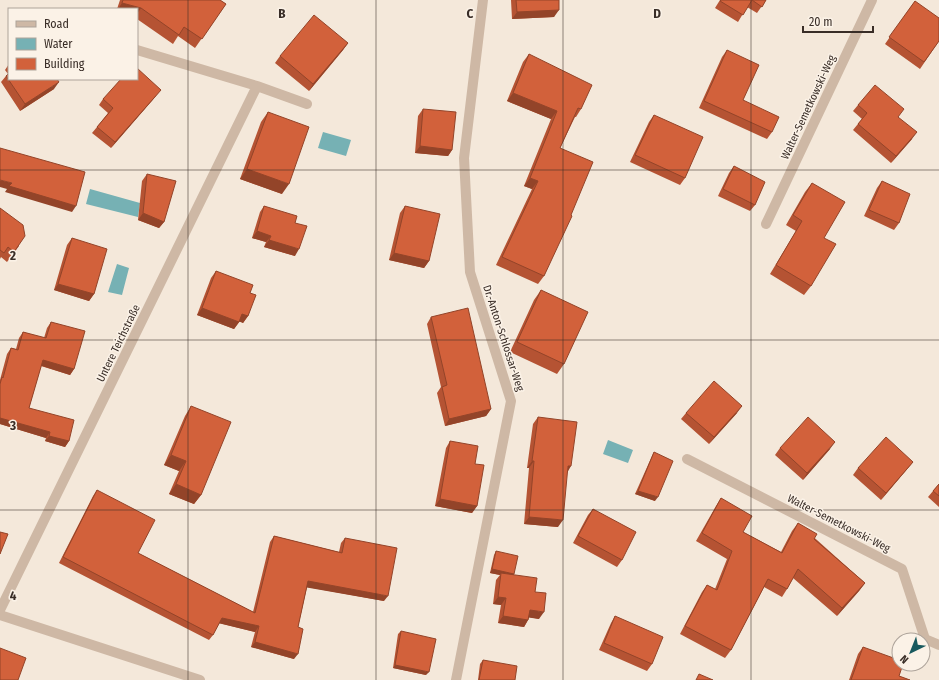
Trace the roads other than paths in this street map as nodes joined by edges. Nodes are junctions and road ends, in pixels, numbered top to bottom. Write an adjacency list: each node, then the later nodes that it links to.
1 (483, 0): 12 (street, Dr.-Anton-Schlossar-Weg)
2 (872, 0): 6 (street, Walter-Semetkowski-Weg)
3 (138, 50): 4 (street)
4 (257, 86): 5 (street); 8 (street, Untere Teichstraße)
5 (307, 104)
6 (766, 224)
7 (686, 458): 10 (street, Walter-Semetkowski-Weg)
8 (0, 610)
9 (0, 615): 11 (street)
10 (939, 645)
11 (200, 680)
12 (456, 680)

